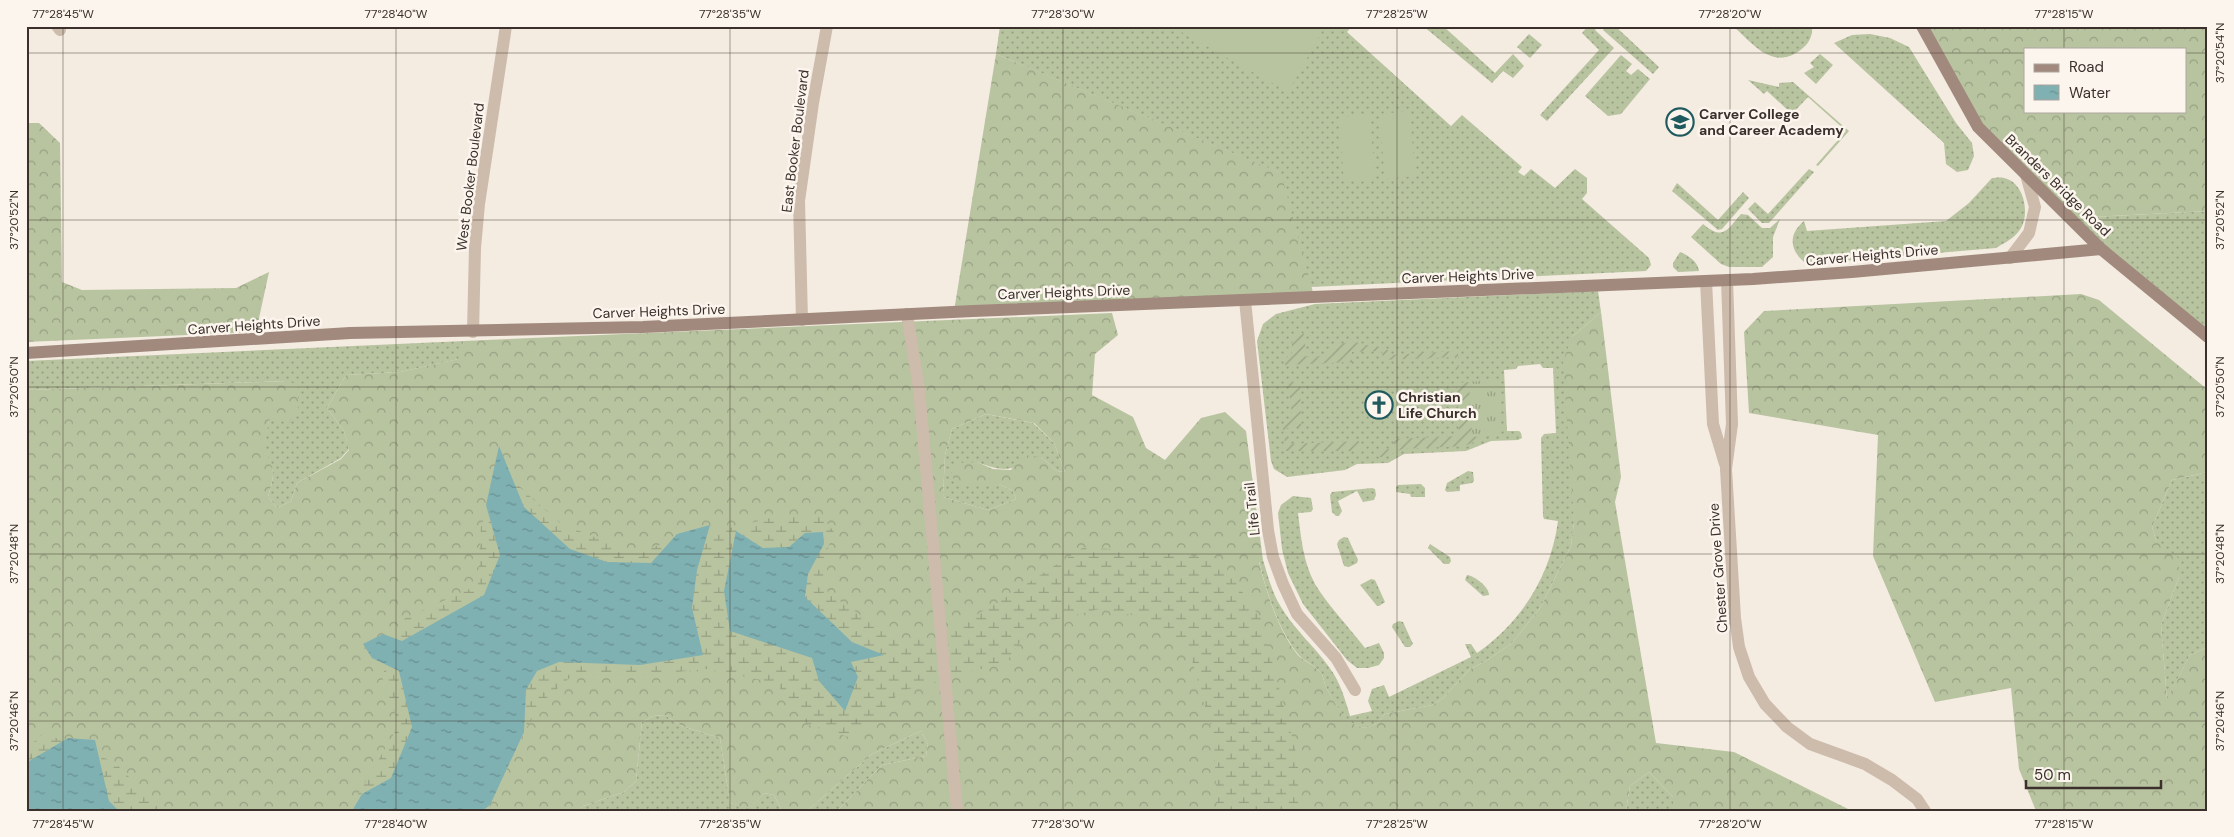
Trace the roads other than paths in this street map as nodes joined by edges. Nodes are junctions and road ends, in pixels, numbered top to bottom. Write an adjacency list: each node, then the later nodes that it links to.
1 (506, 26): 12 (street, West Booker Boulevard)
2 (827, 26): 11 (street, East Booker Boulevard)
3 (1922, 26): 4 (street, Branders Bridge Road)
4 (2026, 175): 5 (street, Branders Bridge Road); 6 (street)
5 (2102, 249): 6 (street, Carver Heights Drive); 13 (street, Branders Bridge Road)
6 (2010, 258): 7 (street, Carver Heights Drive)
7 (1727, 280): 8 (street, Carver Heights Drive); 15 (street, Chester Grove Drive)
8 (1706, 281): 9 (street, Carver Heights Drive); 15 (street, Chester Grove Drive)
9 (1246, 300): 10 (street, Carver Heights Drive); 16 (street, Life Trail)
10 (907, 314): 11 (street, Carver Heights Drive); 17 (street)
11 (802, 320): 12 (street, Carver Heights Drive)
12 (473, 332): 14 (street, Carver Heights Drive)
13 (2208, 338)
14 (26, 353)
15 (1726, 469): 18 (street, Chester Grove Drive)
16 (1355, 690)
17 (957, 811)
18 (1925, 811)

